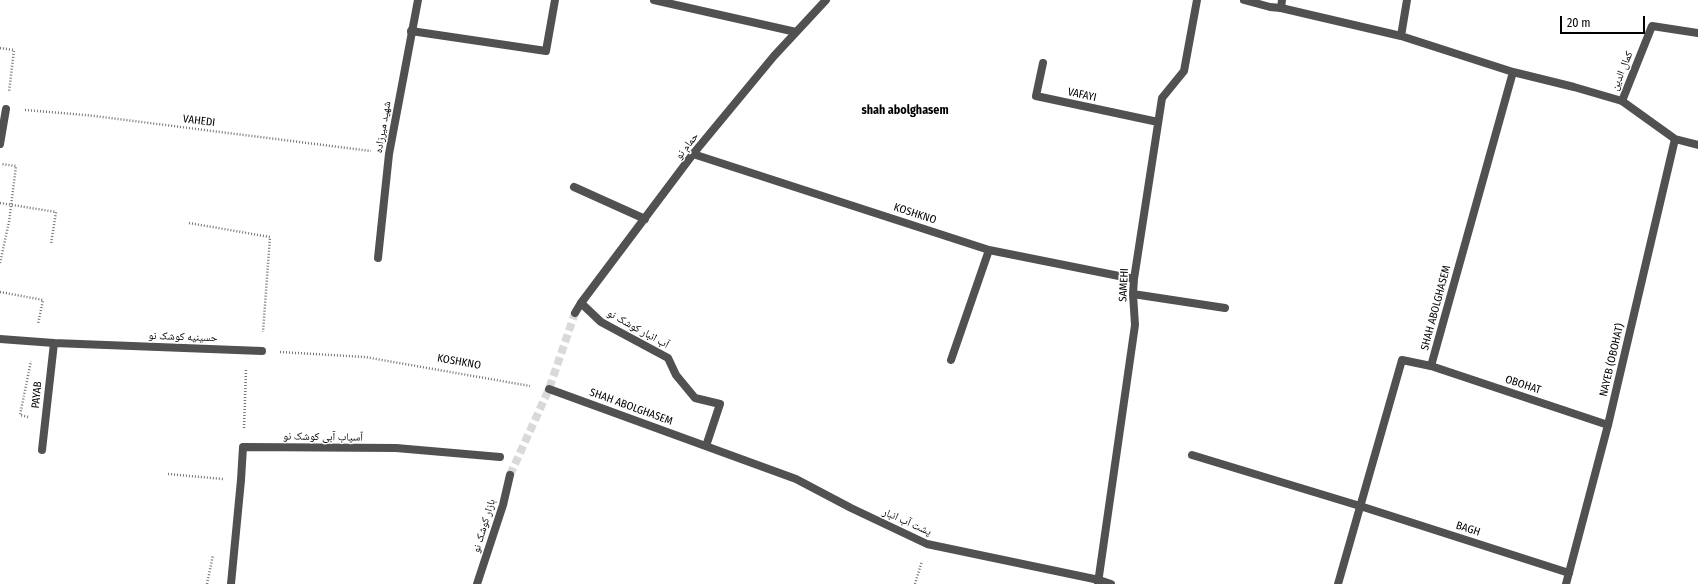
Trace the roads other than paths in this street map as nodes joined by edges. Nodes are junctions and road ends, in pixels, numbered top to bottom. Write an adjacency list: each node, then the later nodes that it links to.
1 (418, 0): 10 (street, شهید میرزاده)
2 (555, 0): 10 (street)
3 (654, 0): 8 (street)
4 (826, 0): 11 (street, حمام نو)
5 (1197, 0): 18 (street, SAMEHI)
6 (1244, 0): 9 (street)
7 (1407, 0): 13 (street)
8 (682, 3): 11 (street)
9 (1282, 4): 13 (street)
10 (411, 31): 26 (street, شهید میرزاده)
11 (796, 32): 22 (street, حمام نو)
12 (1698, 33): 16 (street, کمال الدین)
13 (1401, 36): 15 (street)
14 (1043, 63): 18 (street, VAFAYI)
15 (1513, 72): 16 (street); 36 (street, SHAH ABOLGHASEM)
16 (1622, 101): 19 (street)
17 (6, 109): 20 (street)
18 (1158, 122): 27 (street, SAMEHI)
19 (1675, 139): 21 (street); 38 (street, NAYEB (OBOHAT))
20 (0, 144)
21 (1698, 145)
22 (693, 154): 24 (street, حمام نو); 25 (street, KOSHKNO)
23 (574, 187): 24 (street)
24 (645, 219): 29 (street, حمام نو)
25 (989, 250): 27 (street, KOSHKNO); 35 (street)
26 (378, 258)
27 (1134, 280): 28 (street, SAMEHI)
28 (1133, 294): 30 (street); 46 (street, SAMEHI)
29 (582, 302): 31 (street, حمام نو); 39 (street, آب انبار کوشک نو)
30 (1225, 308)
31 (575, 313)
32 (0, 339): 33 (street, حسینیه کوشک نو)
33 (54, 343): 34 (street, حسینیه کوشک نو); 40 (street, PAYAB)
34 (262, 351)
35 (951, 360)
36 (1432, 366): 38 (street, OBOHAT); 44 (street, SHAH ABOLGHASEM)
37 (549, 389): 39 (street, SHAH ABOLGHASEM)
38 (1608, 425): 45 (street, NAYEB (OBOHAT))
39 (706, 446): 46 (street, پشت آب انبار)
40 (42, 450)
41 (1192, 455): 44 (street, BAGH)
42 (500, 457): 47 (street, آسیاب آبی کوشک نو)
43 (510, 475): 48 (street, بازار کوشک نو)
44 (1360, 506): 45 (street, BAGH); 50 (street, SHAH ABOLGHASEM)
45 (1569, 573): 51 (street, NAYEB (OBOHAT))
46 (1098, 582): 49 (street, پشت آب انبار)
47 (231, 584)
48 (477, 584)
49 (1111, 584)
50 (1338, 584)
51 (1566, 584)

